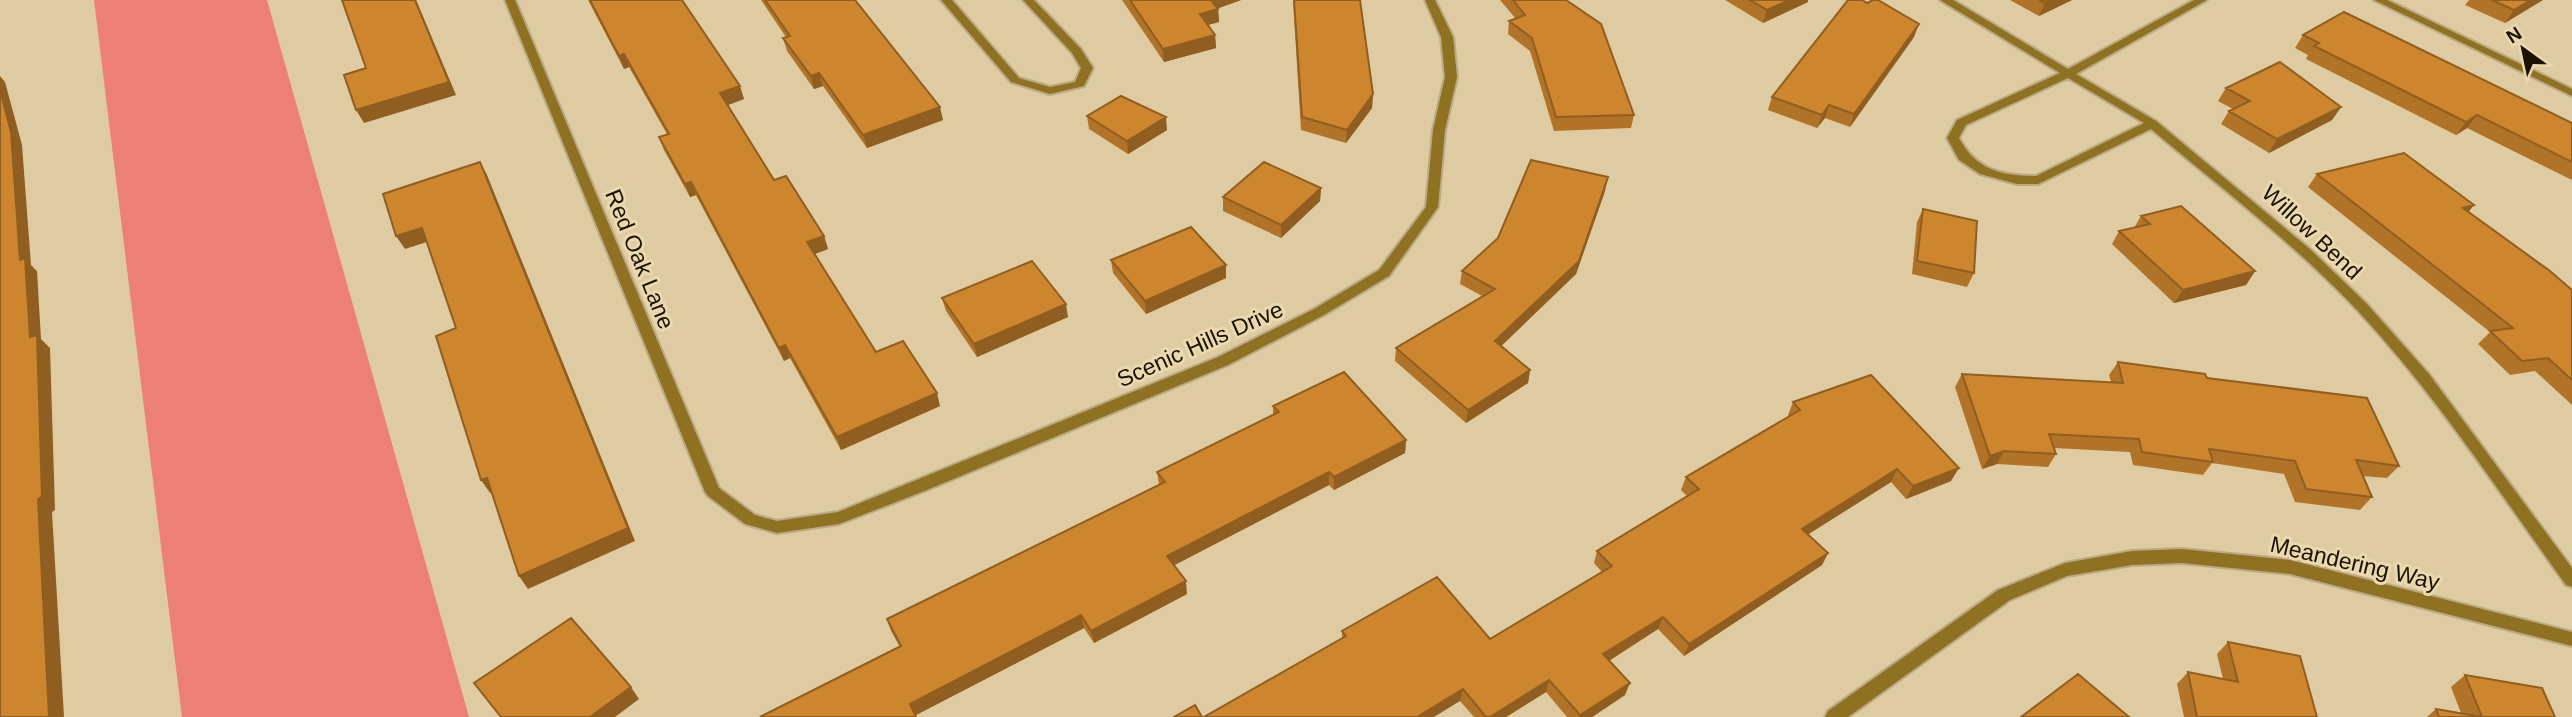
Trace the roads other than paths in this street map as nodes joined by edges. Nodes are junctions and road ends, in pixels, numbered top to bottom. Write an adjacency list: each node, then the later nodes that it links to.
1 (510, 0): 11 (street, Red Oak Lane)
2 (946, 0): 3 (street)
3 (1028, 0)
4 (1430, 0): 11 (street, Scenic Hills Drive)
5 (1945, 0): 8 (street, Willow Bend)
6 (2202, 0): 8 (street)
7 (2379, 0): 9 (street)
8 (2069, 73): 10 (street, Willow Bend); 10 (street)
9 (2572, 93)
10 (2152, 124): 12 (street, Willow Bend)
11 (750, 520)
12 (2572, 580)
13 (2572, 639): 14 (street, Meandering Way)
14 (1834, 717)

